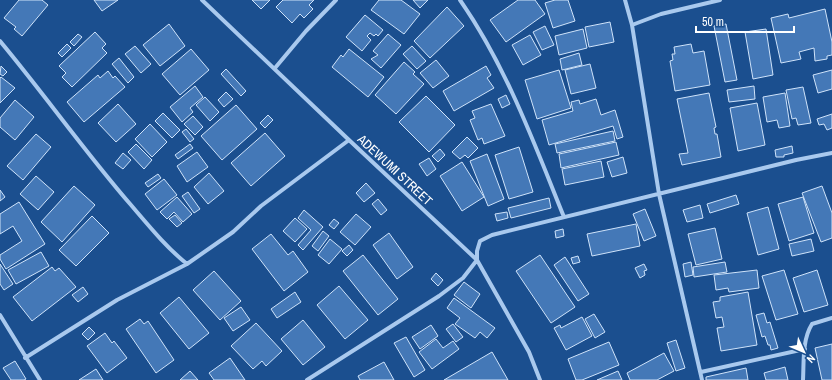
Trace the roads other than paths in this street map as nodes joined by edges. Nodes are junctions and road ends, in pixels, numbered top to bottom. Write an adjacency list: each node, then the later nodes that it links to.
1 (202, 0): 8 (street, ADEWUMI STREET)
2 (336, 0): 8 (street)
3 (460, 0): 12 (street)
4 (625, 0): 6 (street)
5 (720, 0): 6 (street)
6 (632, 25): 11 (street)
7 (0, 41): 14 (street)
8 (275, 68): 9 (street, ADEWUMI STREET)
9 (349, 140): 13 (street, ADEWUMI STREET); 14 (street)
10 (832, 153): 11 (street)
11 (659, 194): 12 (street); 19 (street)
12 (564, 217): 13 (street)
13 (478, 260): 21 (street); 22 (street, ADEWUMI STREET)
14 (187, 264): 18 (street)
15 (0, 315): 18 (street)
16 (832, 318): 17 (street)
17 (804, 349): 19 (street); 24 (street)
18 (25, 358): 20 (street)
19 (701, 372): 23 (street)
20 (40, 380)
21 (307, 380)
22 (540, 380)
23 (702, 380)
24 (803, 380)

